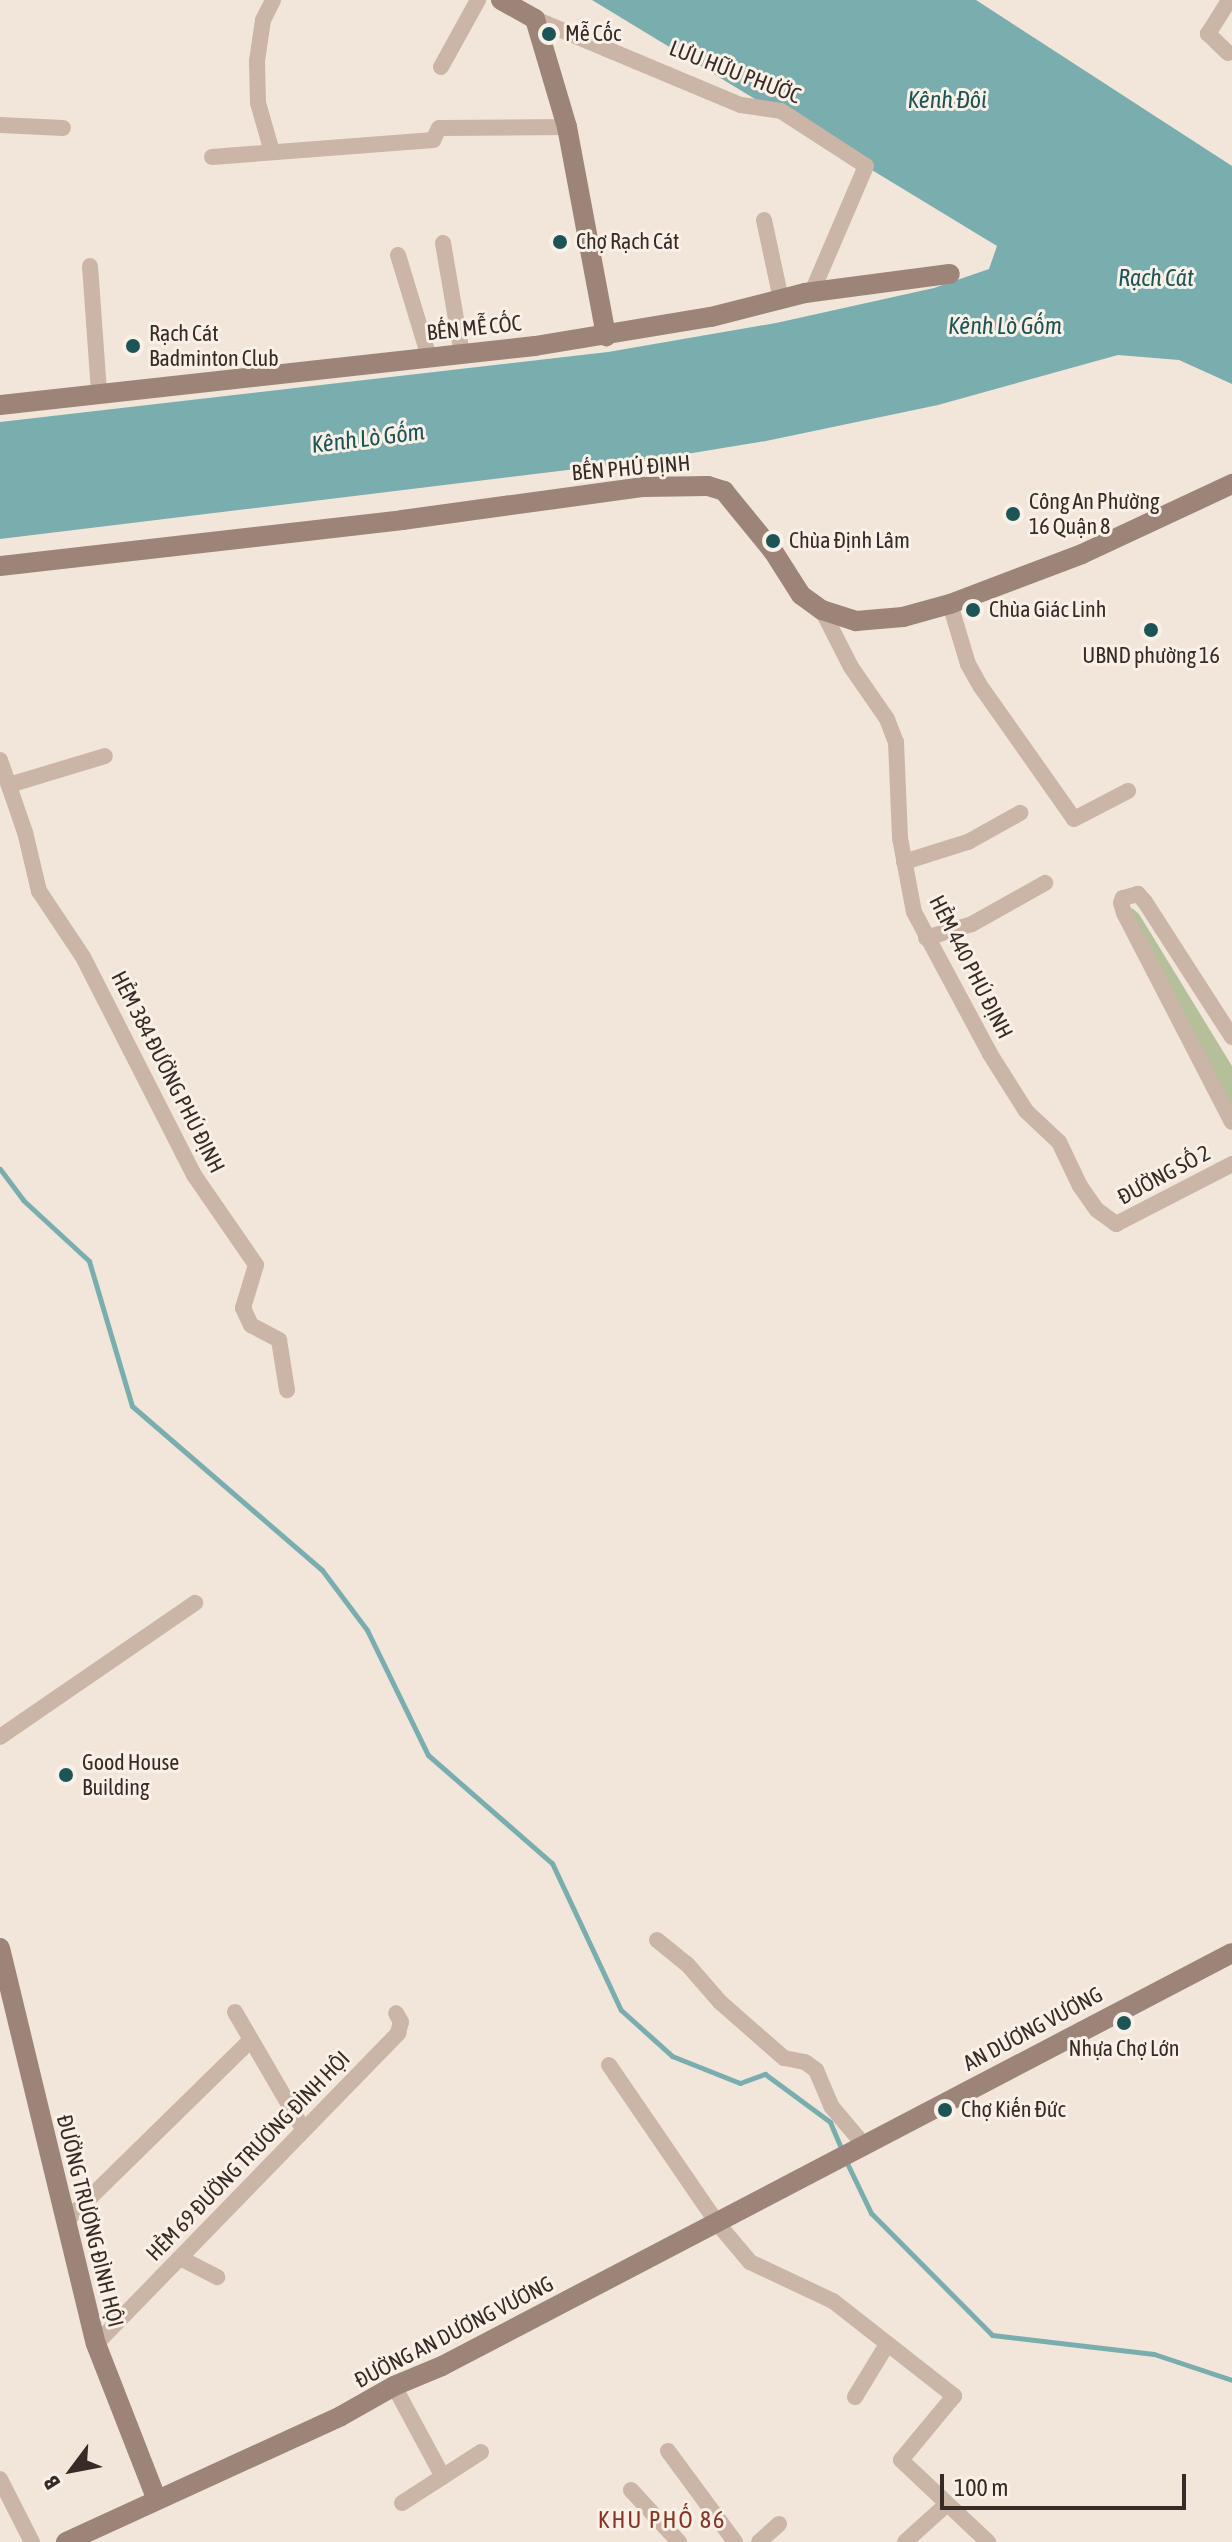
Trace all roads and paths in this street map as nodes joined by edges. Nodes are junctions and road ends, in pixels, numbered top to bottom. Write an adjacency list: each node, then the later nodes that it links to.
1 (273, 0): 11 (street)
2 (478, 0): 7 (street)
3 (501, 0): 5 (street, LƯU HỮU PHƯỚC)
4 (1229, 0): 6 (street)
5 (535, 19): 9 (street); 18 (street, LƯU HỮU PHƯỚC)
6 (1228, 53)
7 (441, 67)
8 (0, 125): 10 (street)
9 (567, 127): 11 (street); 20 (street)
10 (63, 128)
11 (272, 152): 12 (street)
12 (212, 157)
13 (764, 220): 19 (street)
14 (443, 243): 21 (street)
15 (398, 255): 22 (street)
16 (90, 266): 23 (street)
17 (950, 274): 18 (street, BẾN MỄ CỐC)
18 (812, 292): 19 (street, BẾN MỄ CỐC)
19 (781, 299): 20 (street, BẾN MỄ CỐC)
20 (606, 336): 21 (street, BẾN MỄ CỐC)
21 (462, 354): 22 (street, BẾN MỄ CỐC)
22 (429, 357): 23 (street, BẾN MỄ CỐC)
23 (99, 392): 24 (street, BẾN MỄ CỐC)
24 (0, 405)
25 (1232, 484): 27 (street, BẾN PHÚ ĐỊNH)
26 (0, 566): 28 (street, BẾN PHÚ ĐỊNH)
27 (950, 604): 28 (street, BẾN PHÚ ĐỊNH); 32 (street)
28 (822, 610): 34 (street, HẺM 440 PHÚ ĐỊNH)
29 (105, 756): 31 (street)
30 (0, 760): 31 (street, HẺM 384 ĐƯỜNG PHÚ ĐỊNH)
31 (9, 785): 41 (street, HẺM 384 ĐƯỜNG PHÚ ĐỊNH)
32 (1128, 791)
33 (1020, 813): 34 (street)
34 (904, 862): 36 (street, HẺM 440 PHÚ ĐỊNH)
35 (1045, 883): 36 (street)
36 (926, 938): 40 (street, HẺM 440 PHÚ ĐỊNH)
37 (1232, 1037): 38 (street)
38 (1232, 1122)
39 (1232, 1164): 40 (street, ĐƯỜNG SỐ 2)
40 (1116, 1224)
41 (287, 1390)
42 (195, 1603): 43 (street)
43 (0, 1737)
44 (657, 1940): 52 (street)
45 (0, 1948): 53 (street, ĐƯỜNG TRƯƠNG ĐÌNH HỘI)
46 (1232, 1953): 52 (street, AN DƯƠNG VƯƠNG)
47 (235, 2012): 49 (street)
48 (396, 2013): 51 (street, HẺM 69 ĐƯỜNG TRƯƠNG ĐÌNH HỘI)
49 (251, 2040): 51 (street); 53 (street)
50 (609, 2065): 54 (street)
51 (303, 2129): 55 (street, HẺM 69 ĐƯỜNG TRƯƠNG ĐÌNH HỘI)
52 (860, 2147): 54 (street, ĐƯỜNG AN DƯƠNG VƯƠNG)
53 (65, 2222): 57 (street, ĐƯỜNG TRƯƠNG ĐÌNH HỘI)
54 (718, 2224): 58 (street); 59 (street, ĐƯỜNG AN DƯƠNG VƯƠNG)
55 (180, 2258): 56 (street); 57 (street, HẺM 69 ĐƯỜNG TRƯƠNG ĐÌNH HỘI)
56 (217, 2277)
57 (96, 2344): 66 (street, ĐƯỜNG TRƯƠNG ĐÌNH HỘI)
58 (886, 2346): 60 (street); 68 (street)
59 (394, 2386): 63 (street); 66 (street, ĐƯỜNG AN DƯƠNG VƯƠNG)
60 (855, 2397)
61 (668, 2451): 73 (street)
62 (481, 2452): 63 (street)
63 (443, 2477): 67 (street)
64 (0, 2479): 70 (street)
65 (631, 2490): 72 (street)
66 (156, 2498): 71 (street, ĐƯỜNG AN DƯƠNG VƯƠNG)
67 (402, 2503)
68 (947, 2504): 75 (street); 76 (street)
69 (779, 2524): 74 (street)
70 (32, 2542)
71 (66, 2542)
72 (679, 2542)
73 (735, 2542)
74 (759, 2542)
75 (905, 2542)
76 (988, 2542)

